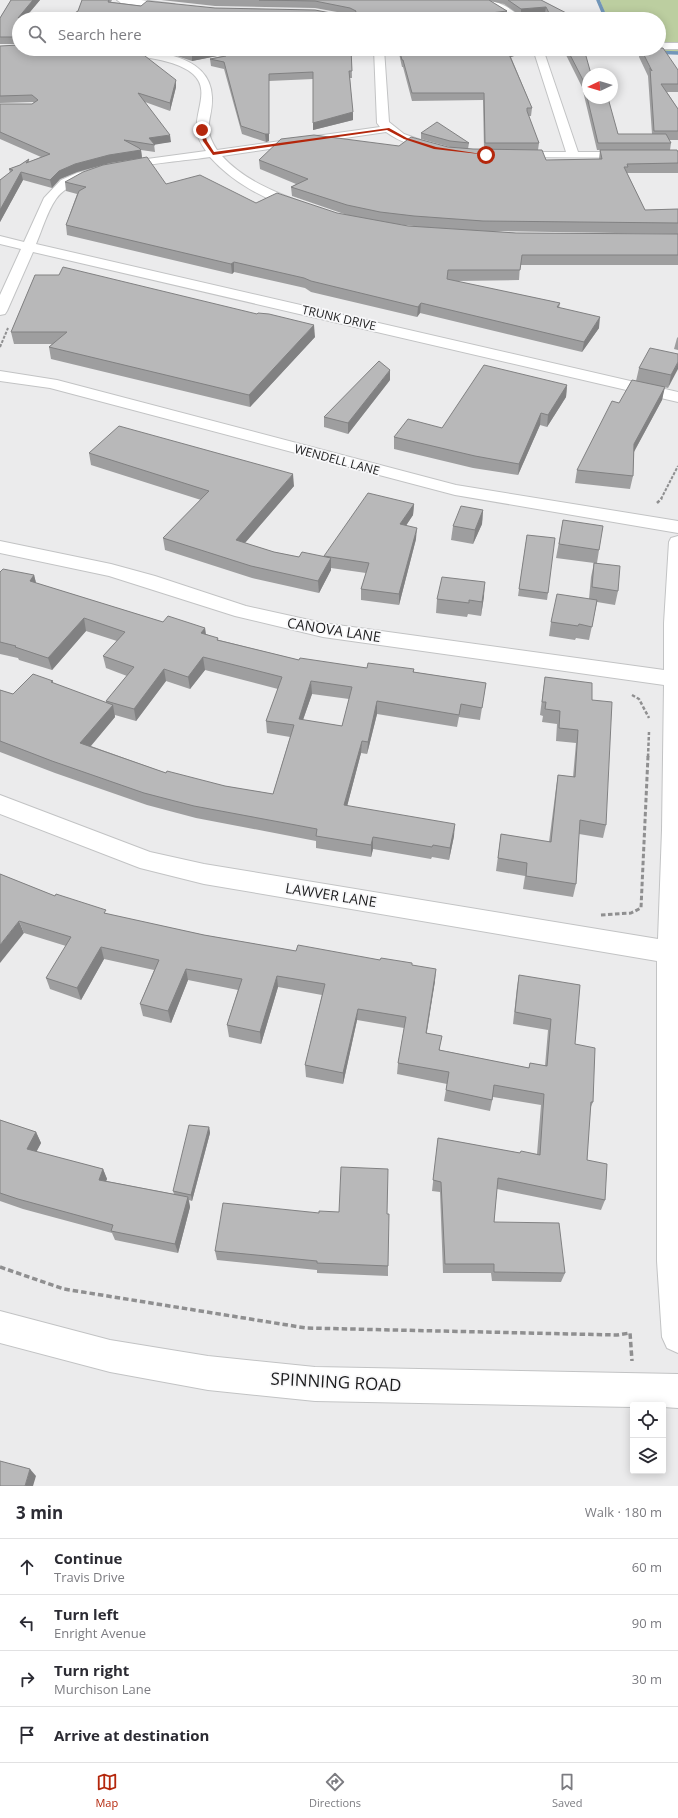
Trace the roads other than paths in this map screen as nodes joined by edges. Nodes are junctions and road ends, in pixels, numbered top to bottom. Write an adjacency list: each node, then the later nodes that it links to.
1 (127, 0): 3 (street)
2 (485, 0): 4 (street)
3 (186, 8)
4 (507, 12)
5 (666, 46): 6 (street)
6 (678, 46)
7 (157, 56): 11 (street)
8 (379, 56): 12 (street)
9 (540, 56): 16 (street)
10 (204, 64): 11 (street)
11 (191, 66): 14 (street)
12 (387, 129): 13 (street); 14 (street)
13 (449, 151)
14 (213, 154): 18 (street); 20 (street)
15 (505, 155): 16 (street)
16 (573, 155): 17 (street)
17 (678, 155)
18 (315, 211)
19 (0, 240): 20 (street, TRUNK DRIVE)
20 (30, 246): 21 (street); 23 (street, TRUNK DRIVE)
21 (0, 311)
22 (0, 376): 24 (street, WENDELL LANE)
23 (678, 397)
24 (678, 527)
25 (678, 542): 27 (street)
26 (0, 547): 27 (street, CANOVA LANE)
27 (675, 679): 29 (street)
28 (0, 804): 29 (street, LAWVER LANE)
29 (670, 952): 31 (street)
30 (0, 1327): 32 (street, SPINNING ROAD)
31 (678, 1337)
32 (678, 1391)

